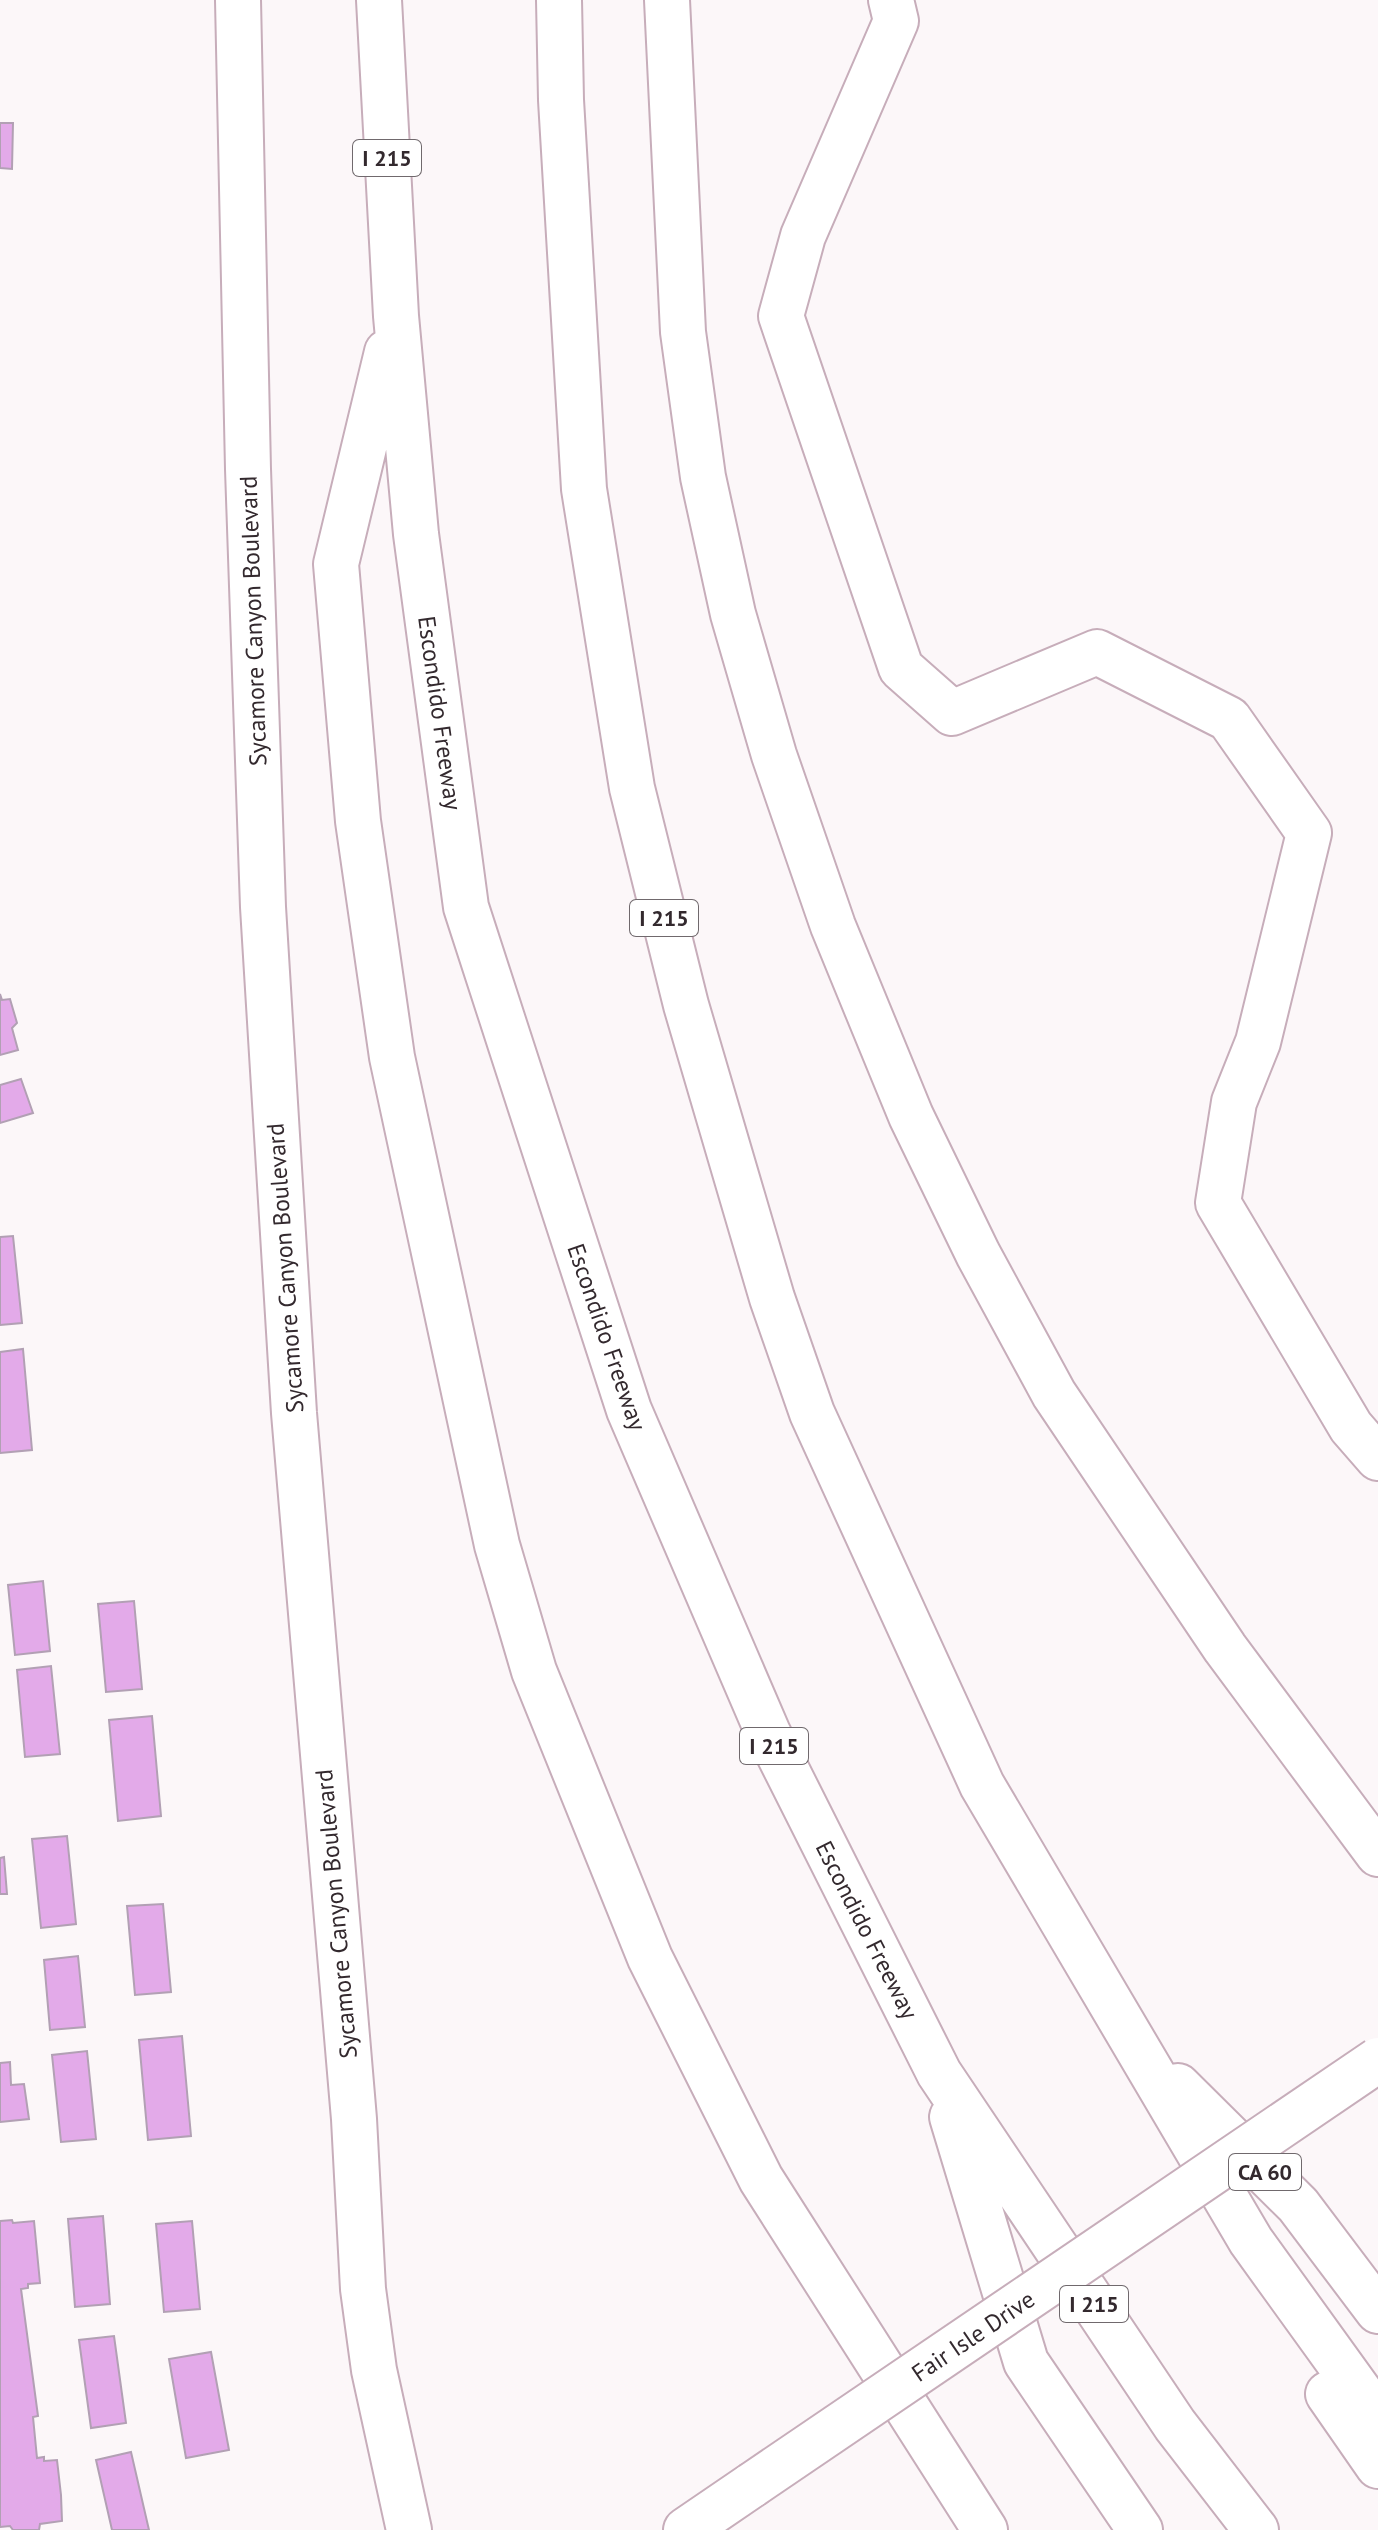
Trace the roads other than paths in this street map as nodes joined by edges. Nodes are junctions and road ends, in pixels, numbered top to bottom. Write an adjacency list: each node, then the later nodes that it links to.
1 (238, 0): 16 (main road, Sycamore Canyon Boulevard)
2 (379, 0): 6 (main road, Escondido Freeway / I 215)
3 (559, 0): 8 (main road, I 215)
4 (667, 0): 9 (main road)
5 (891, 0): 7 (main road)
6 (396, 316): 12 (main road, Escondido Freeway / I 215); 18 (main road)
7 (1378, 1458)
8 (982, 1785): 10 (main road, I 215); 15 (main road)
9 (1378, 1854)
10 (1138, 2046): 13 (main road, CA 60); 14 (main road, I 215)
11 (1378, 2060): 17 (main road, Fair Isle Drive, bridge)
12 (939, 2073): 19 (main road); 20 (main road, Escondido Freeway / I 215)
13 (1378, 2311)
14 (1378, 2417)
15 (1378, 2466)
16 (409, 2530)
17 (686, 2530)
18 (985, 2530)
19 (1140, 2530)
20 (1256, 2530)

